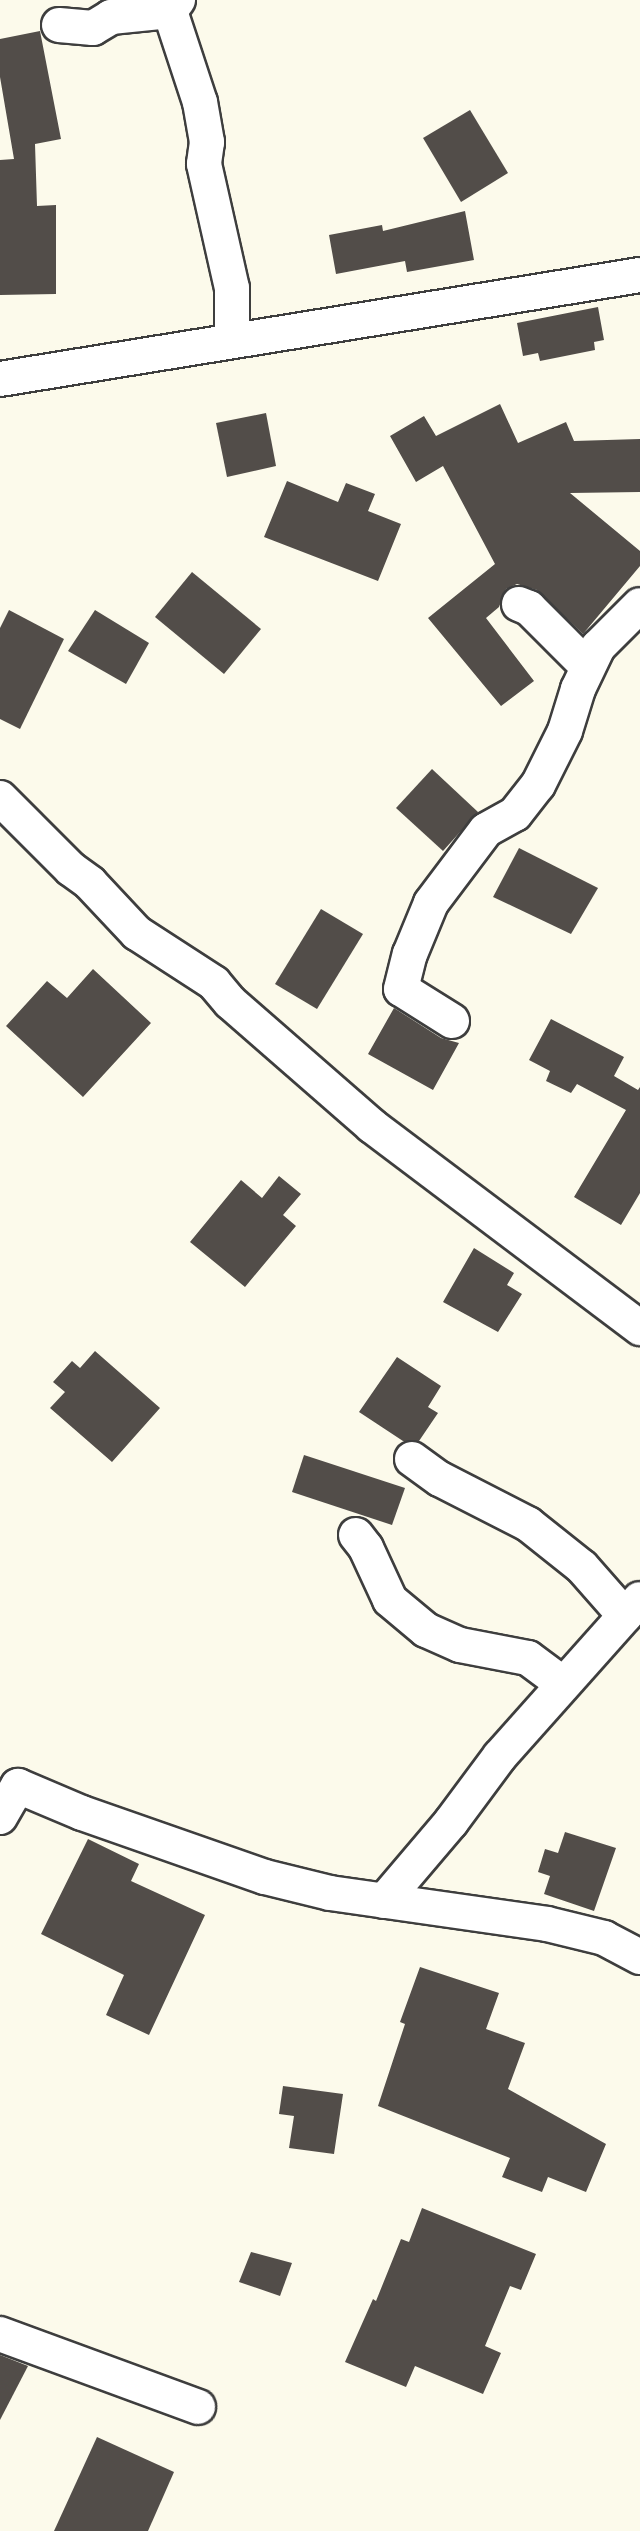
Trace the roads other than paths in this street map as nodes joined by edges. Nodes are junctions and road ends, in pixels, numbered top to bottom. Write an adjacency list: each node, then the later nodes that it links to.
1 (174, 6): 2 (street); 4 (street)
2 (59, 25)
3 (640, 275): 4 (street)
4 (232, 341): 5 (street)
5 (0, 379)
6 (519, 604): 8 (street)
7 (640, 605): 8 (street)
8 (587, 666): 10 (street)
9 (0, 798): 11 (street)
10 (452, 1021)
11 (640, 1328)
12 (412, 1459): 14 (street)
13 (356, 1535): 15 (street)
14 (632, 1607): 15 (street)
15 (563, 1684): 17 (street)
16 (0, 1817): 17 (street)
17 (384, 1901): 18 (street)
18 (640, 1957)
19 (0, 2334): 20 (street)
20 (198, 2407)

